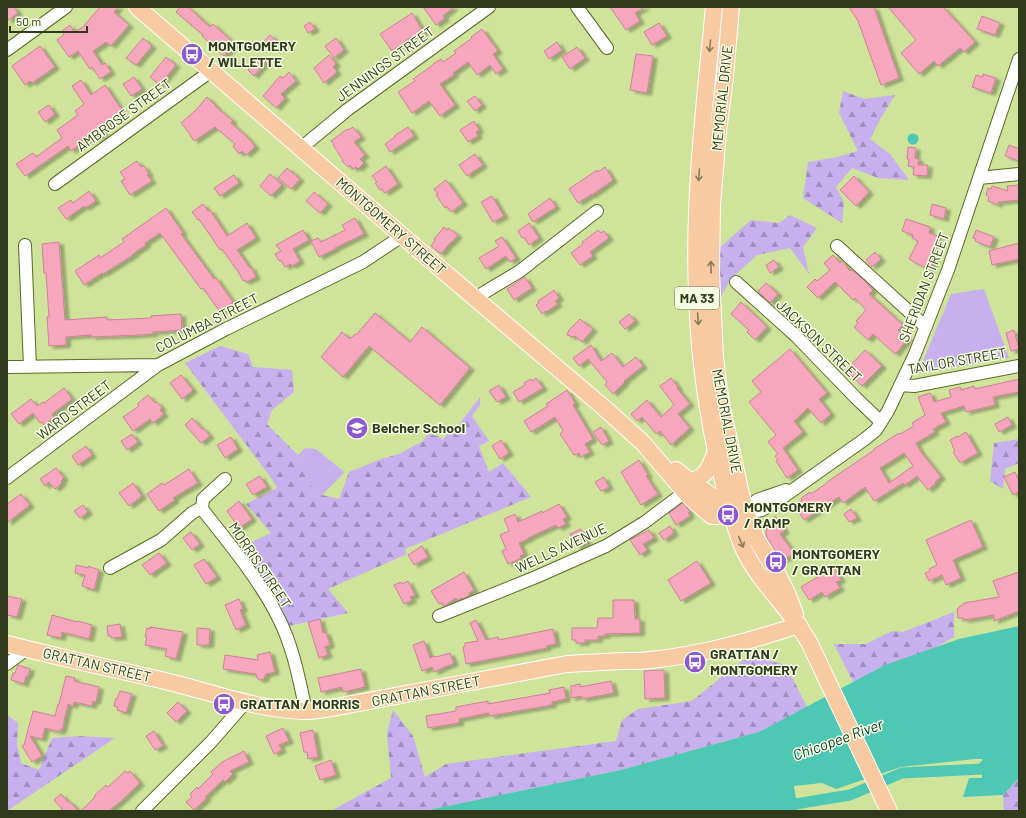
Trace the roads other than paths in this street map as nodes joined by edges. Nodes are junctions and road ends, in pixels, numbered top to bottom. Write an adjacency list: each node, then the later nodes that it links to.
1 (66, 7): 8 (street)
2 (138, 7): 10 (main road, MONTGOMERY STREET)
3 (489, 7): 11 (street, JENNINGS STREET)
4 (577, 7): 7 (street)
5 (714, 7): 28 (main road, MEMORIAL DRIVE / MA 33, one-way to 28)
6 (731, 7): 33 (main road, MEMORIAL DRIVE / MA 33, one-way to 6)
7 (607, 48)
8 (7, 50)
9 (1019, 59): 13 (street, SHERIDAN STREET)
10 (211, 71): 11 (main road, MONTGOMERY STREET); 14 (street, AMBROSE STREET)
11 (301, 148): 16 (main road, MONTGOMERY STREET)
12 (1019, 174): 13 (street)
13 (979, 178): 21 (street, SHERIDAN STREET)
14 (55, 184)
15 (597, 211): 20 (street)
16 (402, 236): 20 (main road, MONTGOMERY STREET); 22 (street, COLUMBA STREET)
17 (25, 245): 23 (street)
18 (837, 246): 21 (street)
19 (736, 282): 27 (street, JACKSON STREET)
20 (475, 298): 31 (main road, MONTGOMERY STREET)
21 (926, 327): 26 (street, SHERIDAN STREET)
22 (158, 365): 23 (street, COLUMBA STREET); 29 (street, WARD STREET)
23 (30, 366): 25 (street, COLUMBA STREET)
24 (1019, 366): 26 (street, TAYLOR STREET)
25 (7, 367)
26 (900, 386): 27 (street, SHERIDAN STREET)
27 (881, 422): 33 (street, SHERIDAN STREET)
28 (716, 451): 31 (main road, MEMORIAL DRIVE); 33 (main road, MEMORIAL DRIVE / MA 33)
29 (7, 478)
30 (225, 480): 32 (street)
31 (690, 492): 33 (main road, MONTGOMERY STREET); 35 (street, WELLS AVENUE)
32 (202, 509): 34 (street); 41 (street, MORRIS STREET)
33 (739, 514): 36 (main road, MEMORIAL DRIVE / MA 33)
34 (110, 568)
35 (440, 616)
36 (799, 625): 41 (main road, GRATTAN STREET); 43 (main road, MEMORIAL DRIVE)
37 (7, 644): 38 (main road, GRATTAN STREET)
38 (27, 649): 39 (street); 40 (main road, GRATTAN STREET)
39 (7, 664)
40 (246, 703): 41 (main road, GRATTAN STREET); 42 (street)
41 (306, 711)
42 (142, 811)
43 (889, 811)

